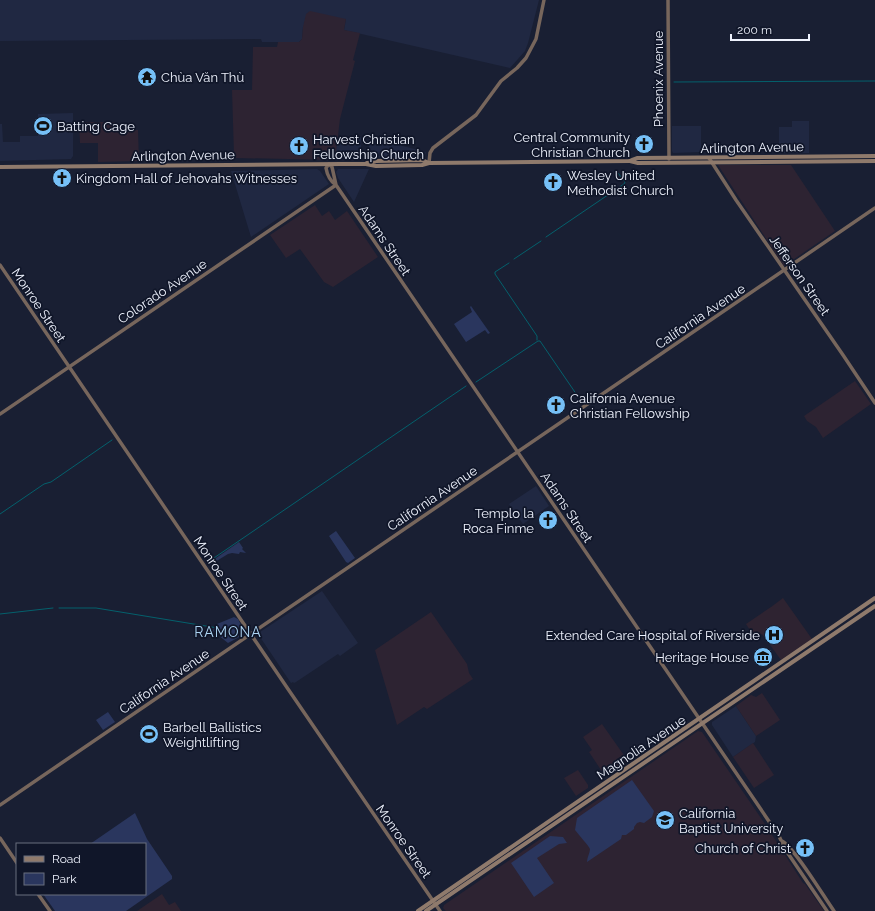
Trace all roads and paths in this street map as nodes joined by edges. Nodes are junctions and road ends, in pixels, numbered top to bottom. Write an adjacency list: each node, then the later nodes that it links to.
1 (544, 0): 9 (main road)
2 (668, 0): 4 (main road, Phoenix Avenue)
3 (875, 156): 5 (main road, Arlington Avenue)
4 (669, 159): 5 (main road, Arlington Avenue); 6 (main road, Arlington Avenue)
5 (711, 160): 6 (main road, Arlington Avenue); 8 (main road, Arlington Avenue); 12 (main road, Jefferson Street)
6 (629, 161): 9 (main road, Arlington Avenue)
7 (875, 161): 8 (main road, Arlington Avenue)
8 (721, 162): 12 (main road)
9 (429, 163): 10 (main road, Arlington Avenue)
10 (329, 164): 11 (main road, Arlington Avenue); 13 (main road, Adams Street)
11 (0, 167)
12 (716, 168): 16 (main road, Jefferson Street)
13 (336, 185): 17 (main road, Colorado Avenue); 20 (main road, Adams Street)
14 (875, 208): 16 (main road, California Avenue)
15 (0, 265): 17 (main road, Monroe Street)
16 (784, 270): 18 (main road, Jefferson Street); 20 (main road, California Avenue)
17 (69, 367): 19 (main road, Colorado Avenue); 23 (main road, Monroe Street)
18 (875, 403)
19 (0, 414)
20 (518, 452): 23 (main road, California Avenue); 24 (main road, Adams Street)
21 (875, 598): 24 (main road, Magnolia Avenue)
22 (875, 606): 25 (main road, Magnolia Avenue)
23 (250, 634): 27 (main road, California Avenue); 34 (main road, Monroe Street)
24 (699, 719): 25 (main road, Adams Street); 26 (main road, Magnolia Avenue)
25 (702, 723): 26 (main road, Magnolia Avenue); 29 (main road, Adams Street)
26 (597, 792): 34 (main road, Magnolia Avenue)
27 (0, 805)
28 (0, 838): 32 (main road)
29 (782, 841): 30 (main road, Adams Street); 31 (main road, Adams Street)
30 (787, 852): 31 (main road); 39 (main road, Adams Street)
31 (793, 852): 40 (main road, Adams Street)
32 (16, 862)
33 (39, 895): 35 (main road)
34 (435, 902): 36 (main road, Magnolia Avenue); 37 (main road, Magnolia Avenue); 38 (main road, Monroe Street)
35 (50, 911)
36 (418, 911)
37 (426, 911)
38 (440, 911)
39 (827, 911)
40 (834, 911)

